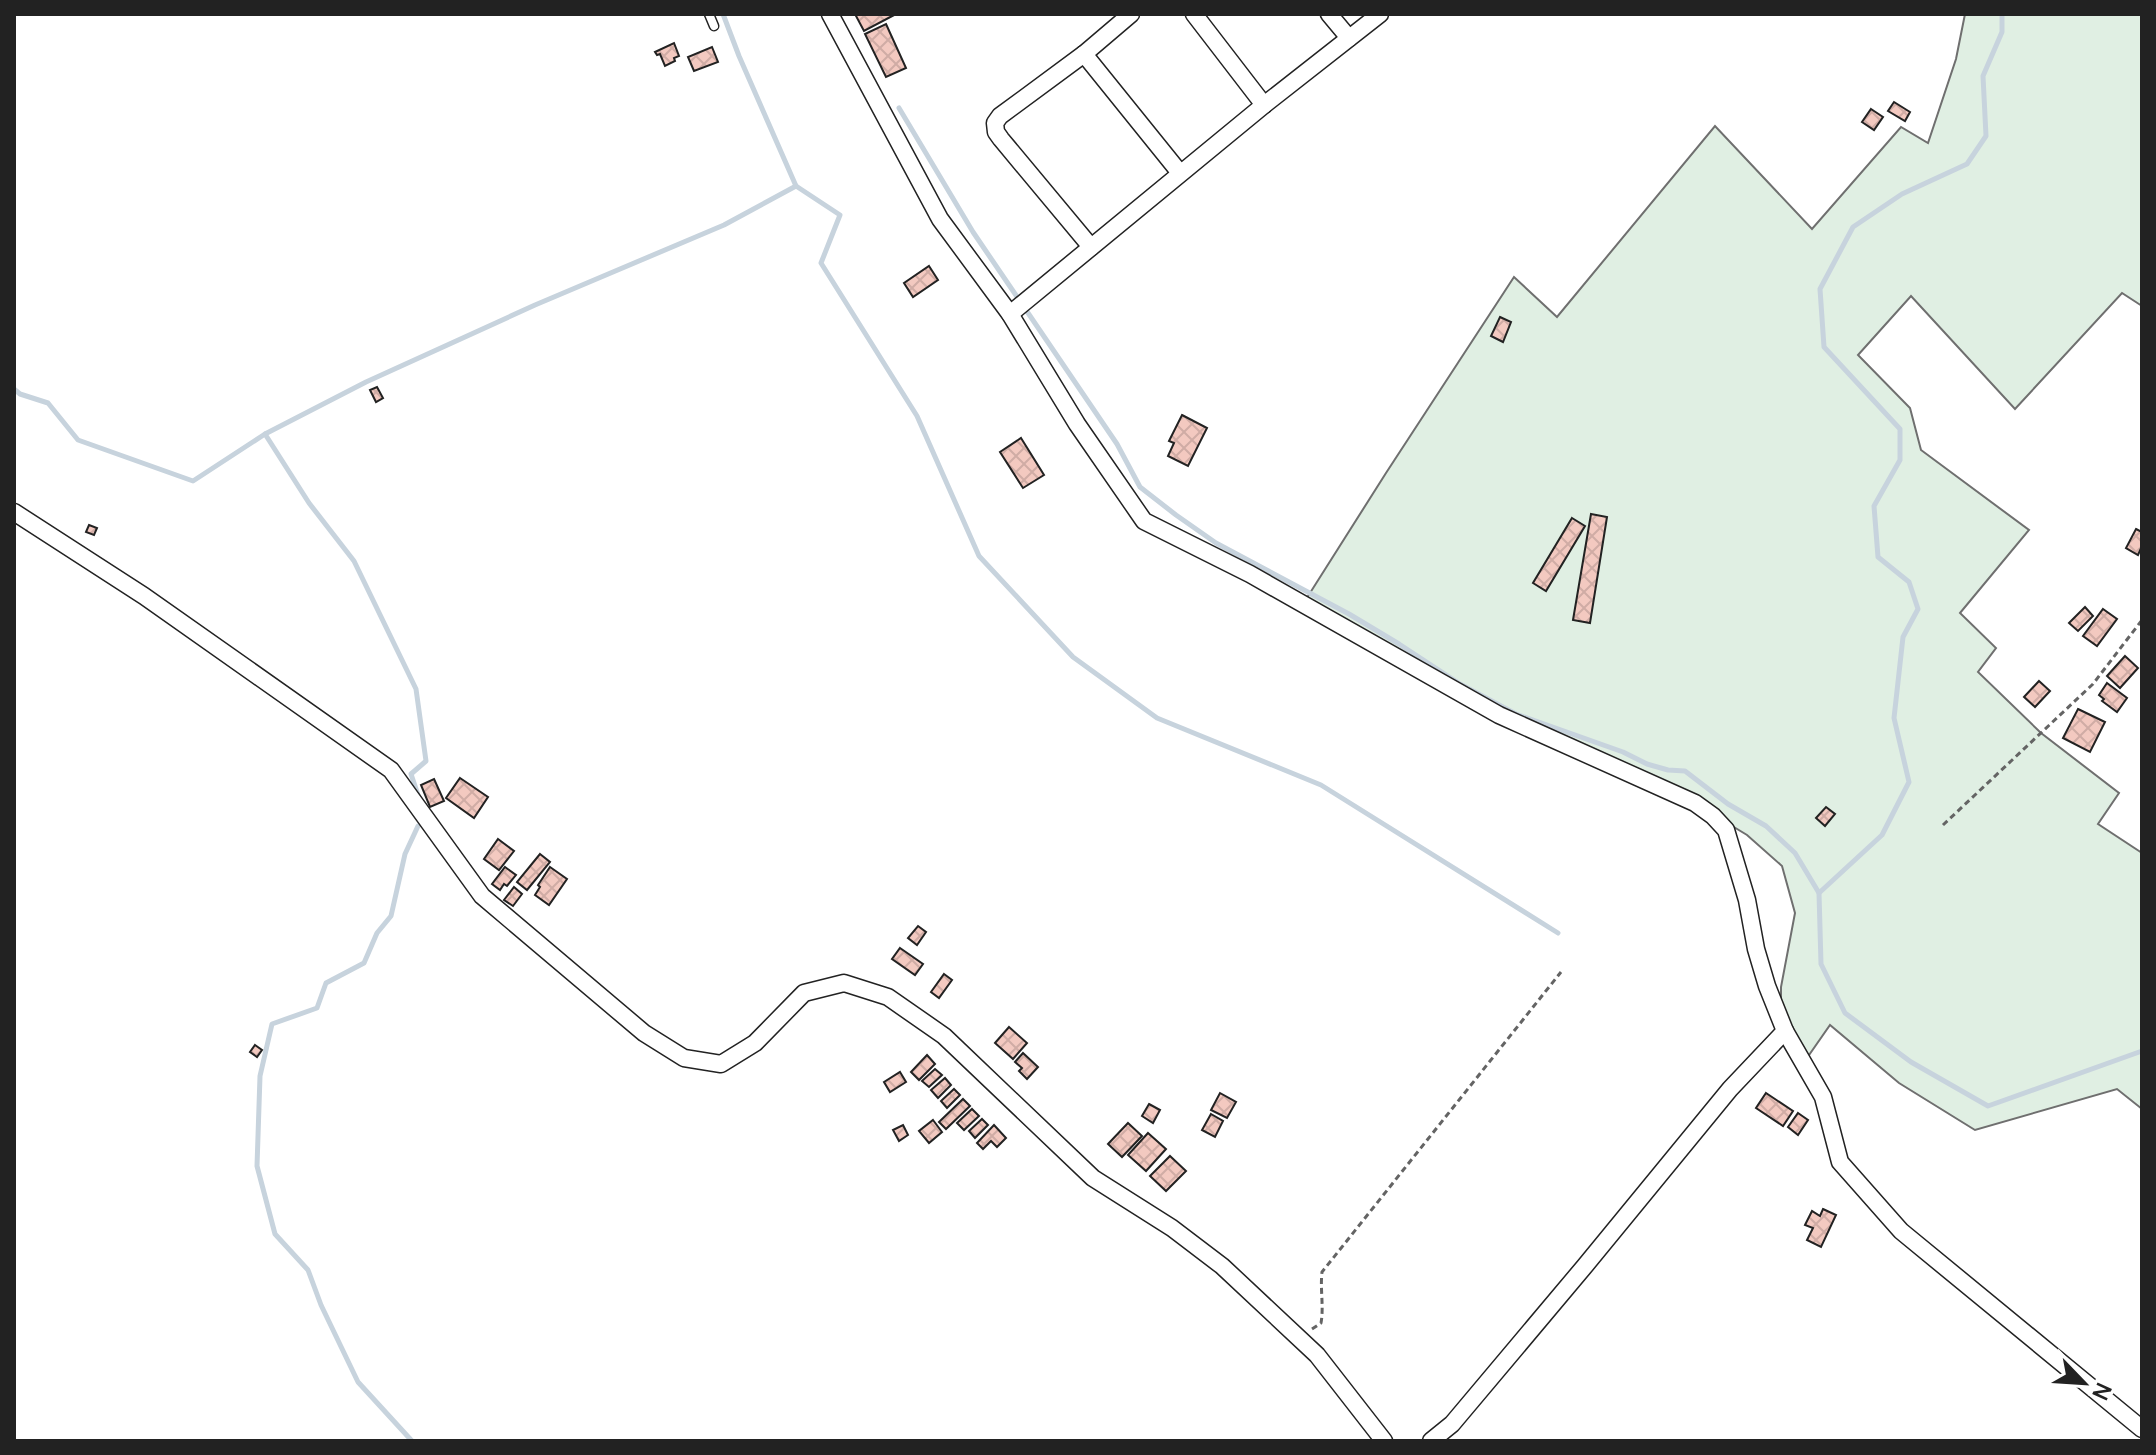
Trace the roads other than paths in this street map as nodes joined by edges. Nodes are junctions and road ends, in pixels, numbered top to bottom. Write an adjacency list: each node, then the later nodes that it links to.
1 (709, 14): 7 (lane)
2 (830, 14): 13 (street)
3 (1131, 14): 9 (street)
4 (1194, 14): 10 (street)
5 (1329, 14): 8 (street)
6 (1380, 14): 8 (street)
7 (714, 26)
8 (1349, 38): 10 (street)
9 (1084, 54): 11 (street); 12 (street)
10 (1264, 105): 11 (street)
11 (1180, 173): 12 (street)
12 (1091, 247): 13 (street)
13 (1012, 313): 15 (street)
14 (14, 512): 17 (street)
15 (1785, 1031): 16 (street); 18 (street)
16 (2142, 1429)
17 (1384, 1441)
18 (1431, 1441)

